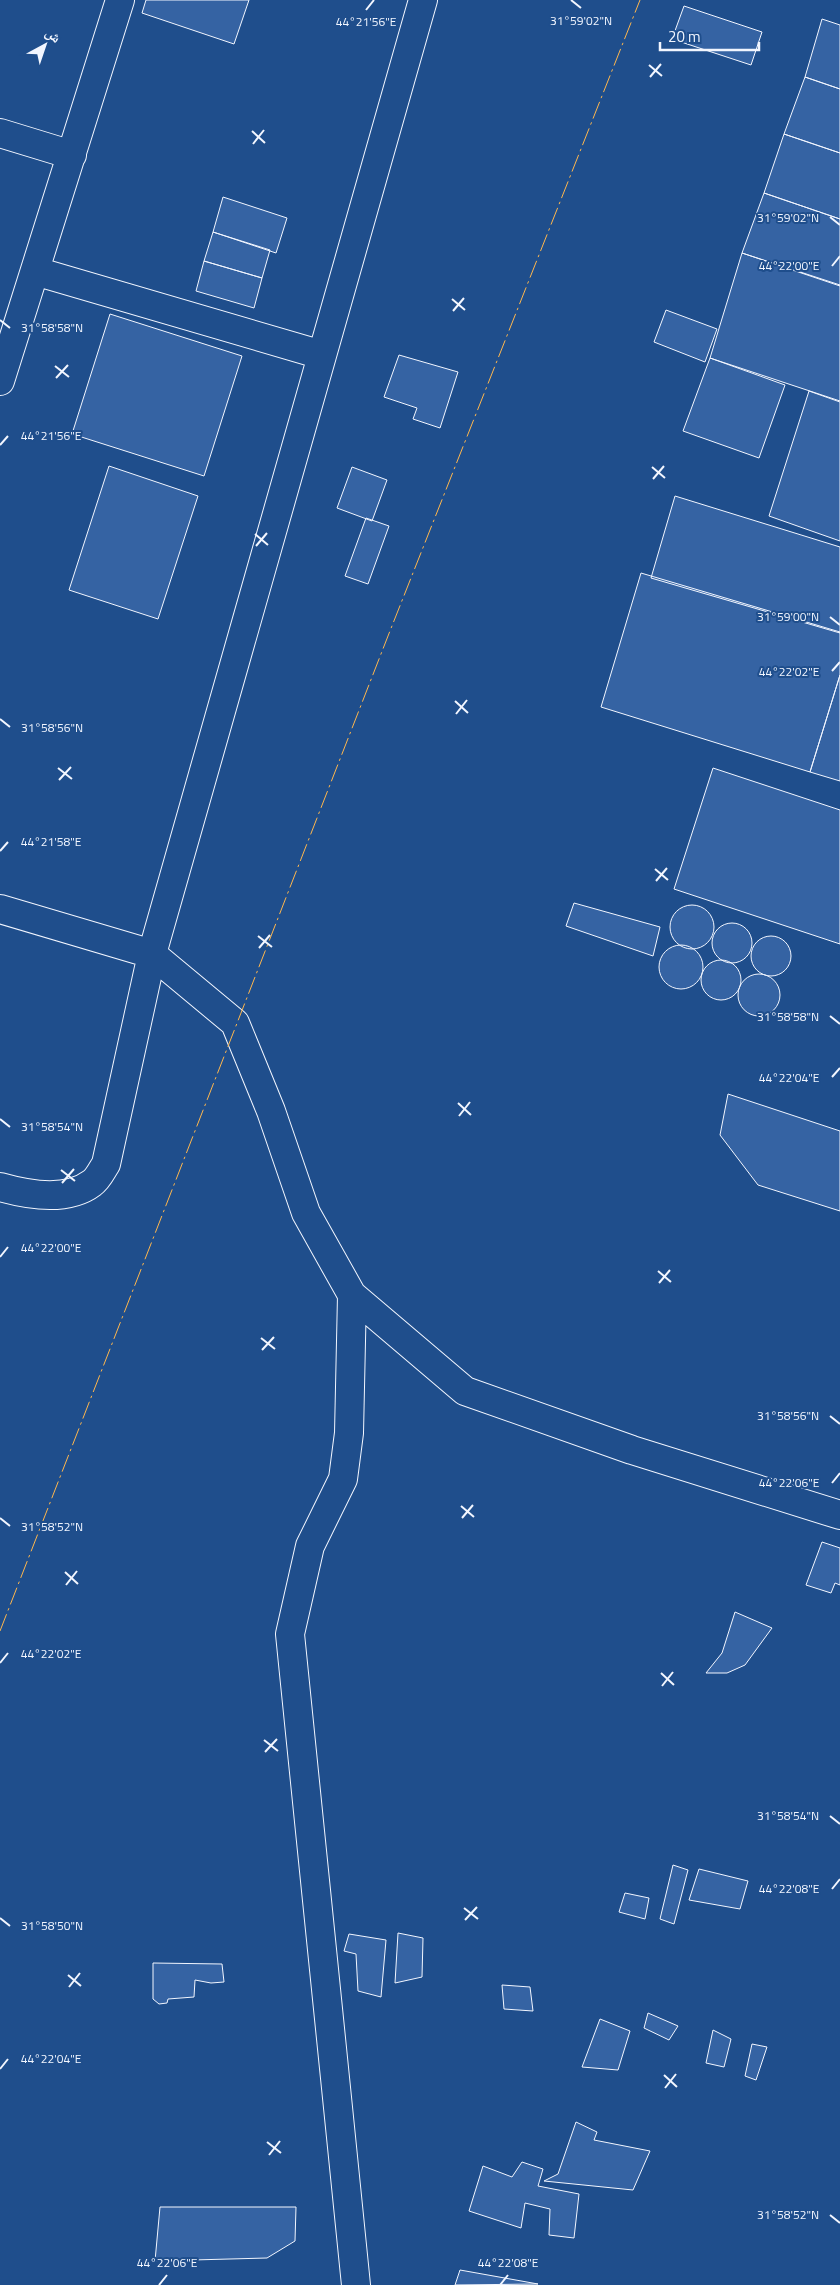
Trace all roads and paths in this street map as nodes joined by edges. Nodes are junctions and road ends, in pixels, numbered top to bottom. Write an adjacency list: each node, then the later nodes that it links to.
1 (120, 0): 4 (street)
2 (423, 0): 6 (street)
3 (0, 133): 4 (street)
4 (72, 155): 5 (street)
5 (34, 271): 6 (street); 7 (street)
6 (322, 355): 9 (street)
7 (0, 381)
8 (0, 908): 9 (street)
9 (152, 954): 10 (street); 11 (street)
10 (0, 1187)
11 (352, 1295): 12 (street); 13 (street)
12 (840, 1515)
13 (356, 2285)

